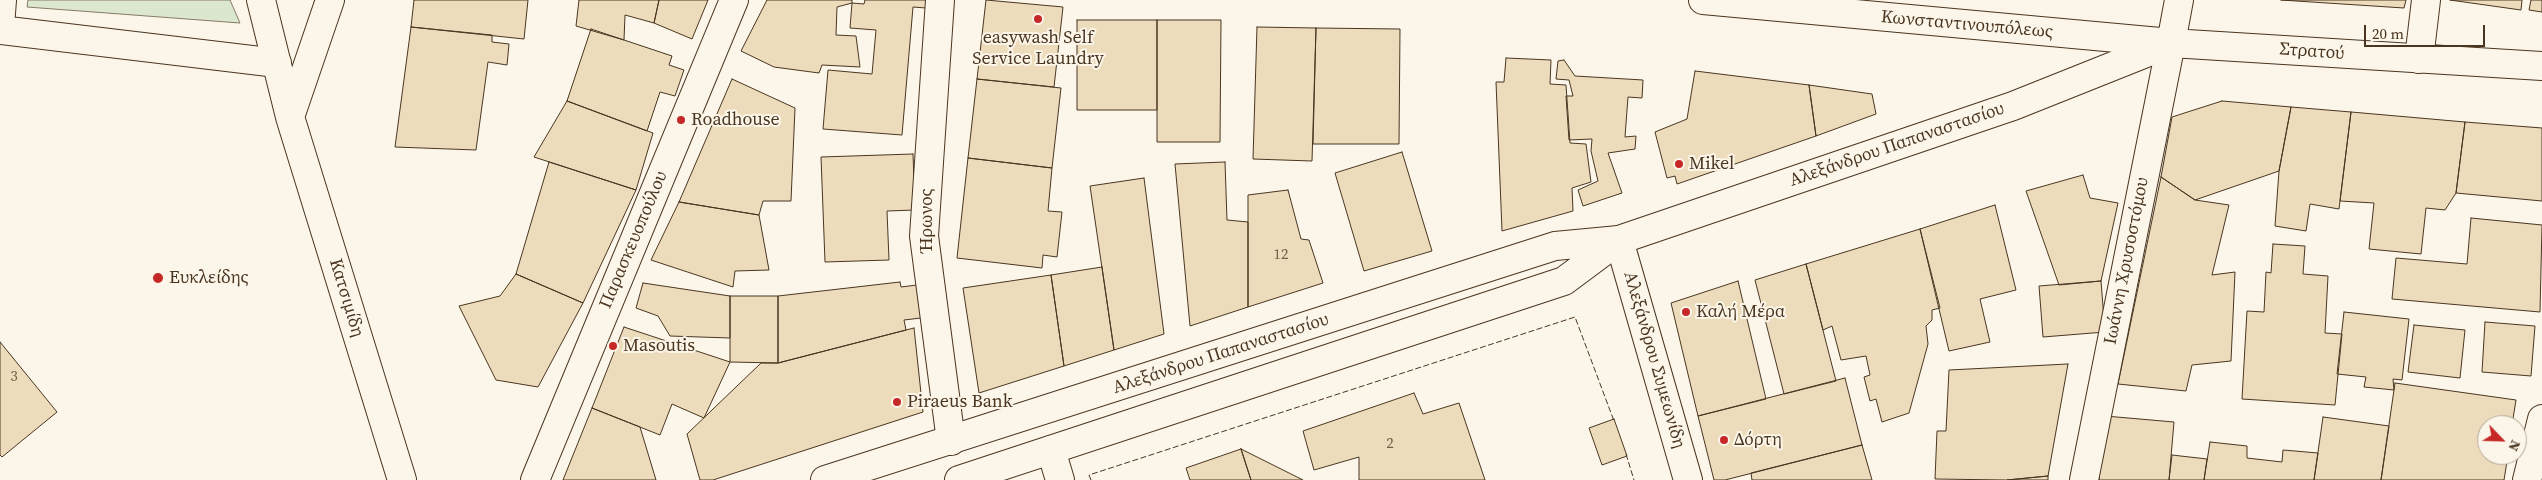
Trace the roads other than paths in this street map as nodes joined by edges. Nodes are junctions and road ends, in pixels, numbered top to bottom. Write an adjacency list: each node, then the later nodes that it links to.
1 (2, 0): 9 (main road)
2 (260, 0): 12 (main road, Κατσιμίδη)
3 (330, 0): 14 (main road)
4 (734, 0): 20 (main road, Παρασκευοπούλου)
5 (940, 0): 17 (main road, Ήρωνος)
6 (1703, 0): 10 (main road, Κωνσταντινουπόλεως)
7 (2179, 0): 10 (main road, Ιωάννη Χρυσοστόμου)
8 (2426, 0): 11 (main road)
9 (0, 28): 12 (main road)
10 (2171, 43): 11 (main road, Στρατού); 15 (main road, Αλεξάνδρου Παπαναστασίου); 25 (main road, Ιωάννη Χρυσοστόμου)
11 (2419, 59): 13 (main road, Στρατού)
12 (276, 62): 14 (main road, Κατσιμίδη)
13 (2542, 66)
14 (290, 117): 19 (main road, Κατσιμίδη)
15 (1620, 240): 17 (main road, Αλεξάνδρου Παπαναστασίου); 18 (main road, Αλεξάνδρου Παπαναστασίου); 24 (main road, Αλεξάνδρου Συμεωνίδη)
16 (2542, 419): 26 (main road)
17 (951, 441): 21 (main road, Αλεξάνδρου Παπαναστασίου)
18 (1051, 450): 22 (main road, Αλεξάνδρου Παπαναστασίου); 23 (main road)
19 (402, 480)
20 (534, 480)
21 (825, 480)
22 (959, 480)
23 (1060, 480)
24 (1688, 480)
25 (2084, 480)
26 (2527, 480)

